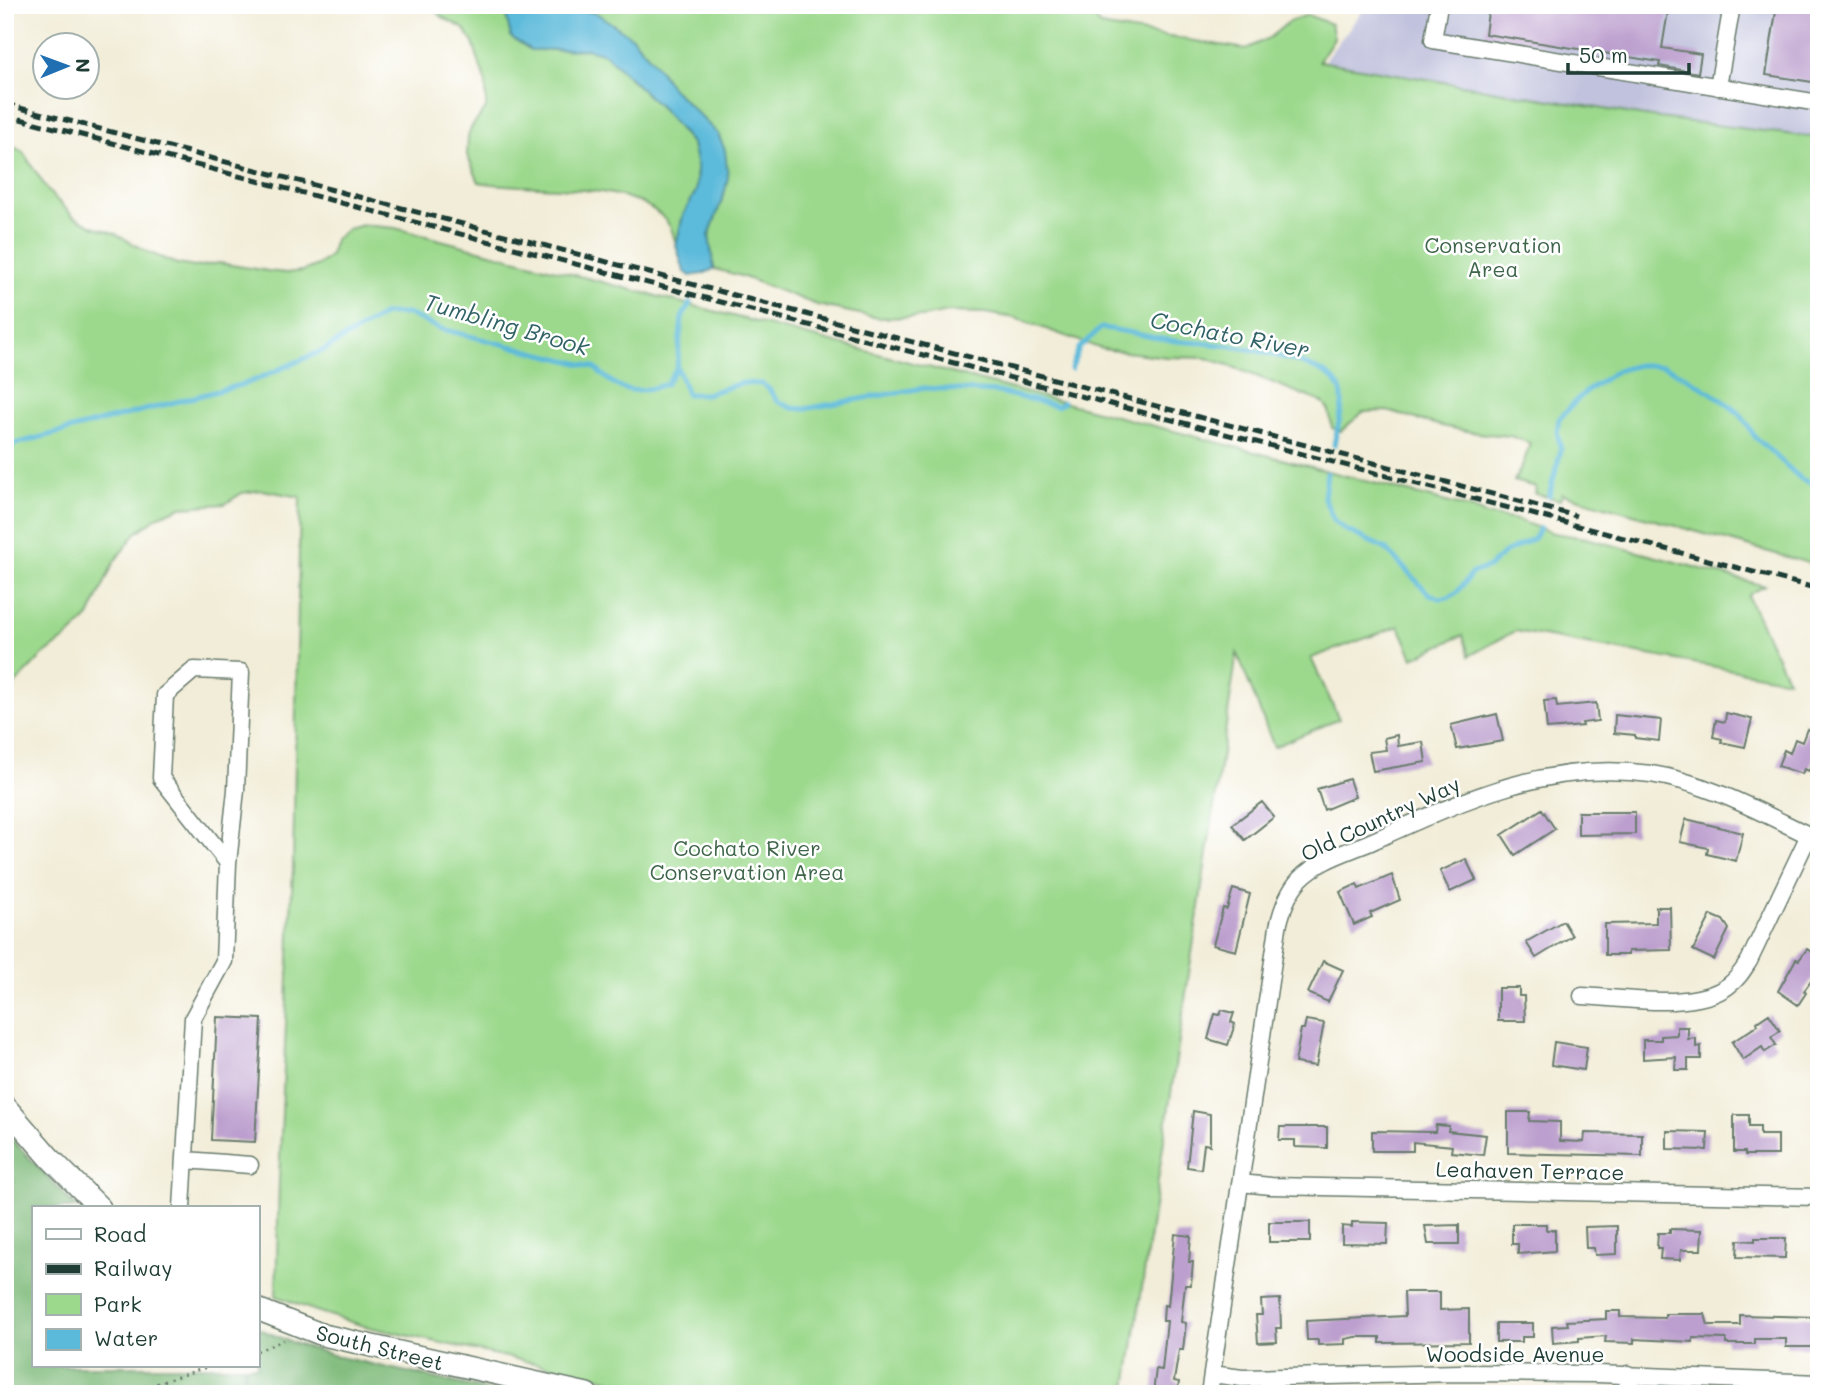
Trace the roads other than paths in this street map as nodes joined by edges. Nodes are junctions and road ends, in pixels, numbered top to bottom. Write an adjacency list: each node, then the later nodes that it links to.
1 (1439, 5): 3 (street)
2 (1732, 5): 3 (street)
3 (1718, 87): 4 (street)
4 (1819, 103)
5 (1816, 837): 7 (street); 11 (street, Old Country Way)
6 (228, 863): 6 (street); 9 (street)
7 (1582, 996)
8 (5, 1106): 13 (main road)
9 (186, 1160): 10 (street); 14 (street)
10 (250, 1165)
11 (1240, 1183): 12 (street, Leahaven Terrace); 16 (street, Old Country Way)
12 (1819, 1197)
13 (98, 1206)
14 (182, 1206)
15 (259, 1310): 19 (main road, South Street)
16 (1212, 1374): 17 (street, Woodside Avenue); 20 (street, Old Country Way)
17 (1628, 1374): 18 (street, Woodside Avenue); 21 (street)
18 (1819, 1384)
19 (587, 1394)
20 (1209, 1394)
21 (1628, 1394)

